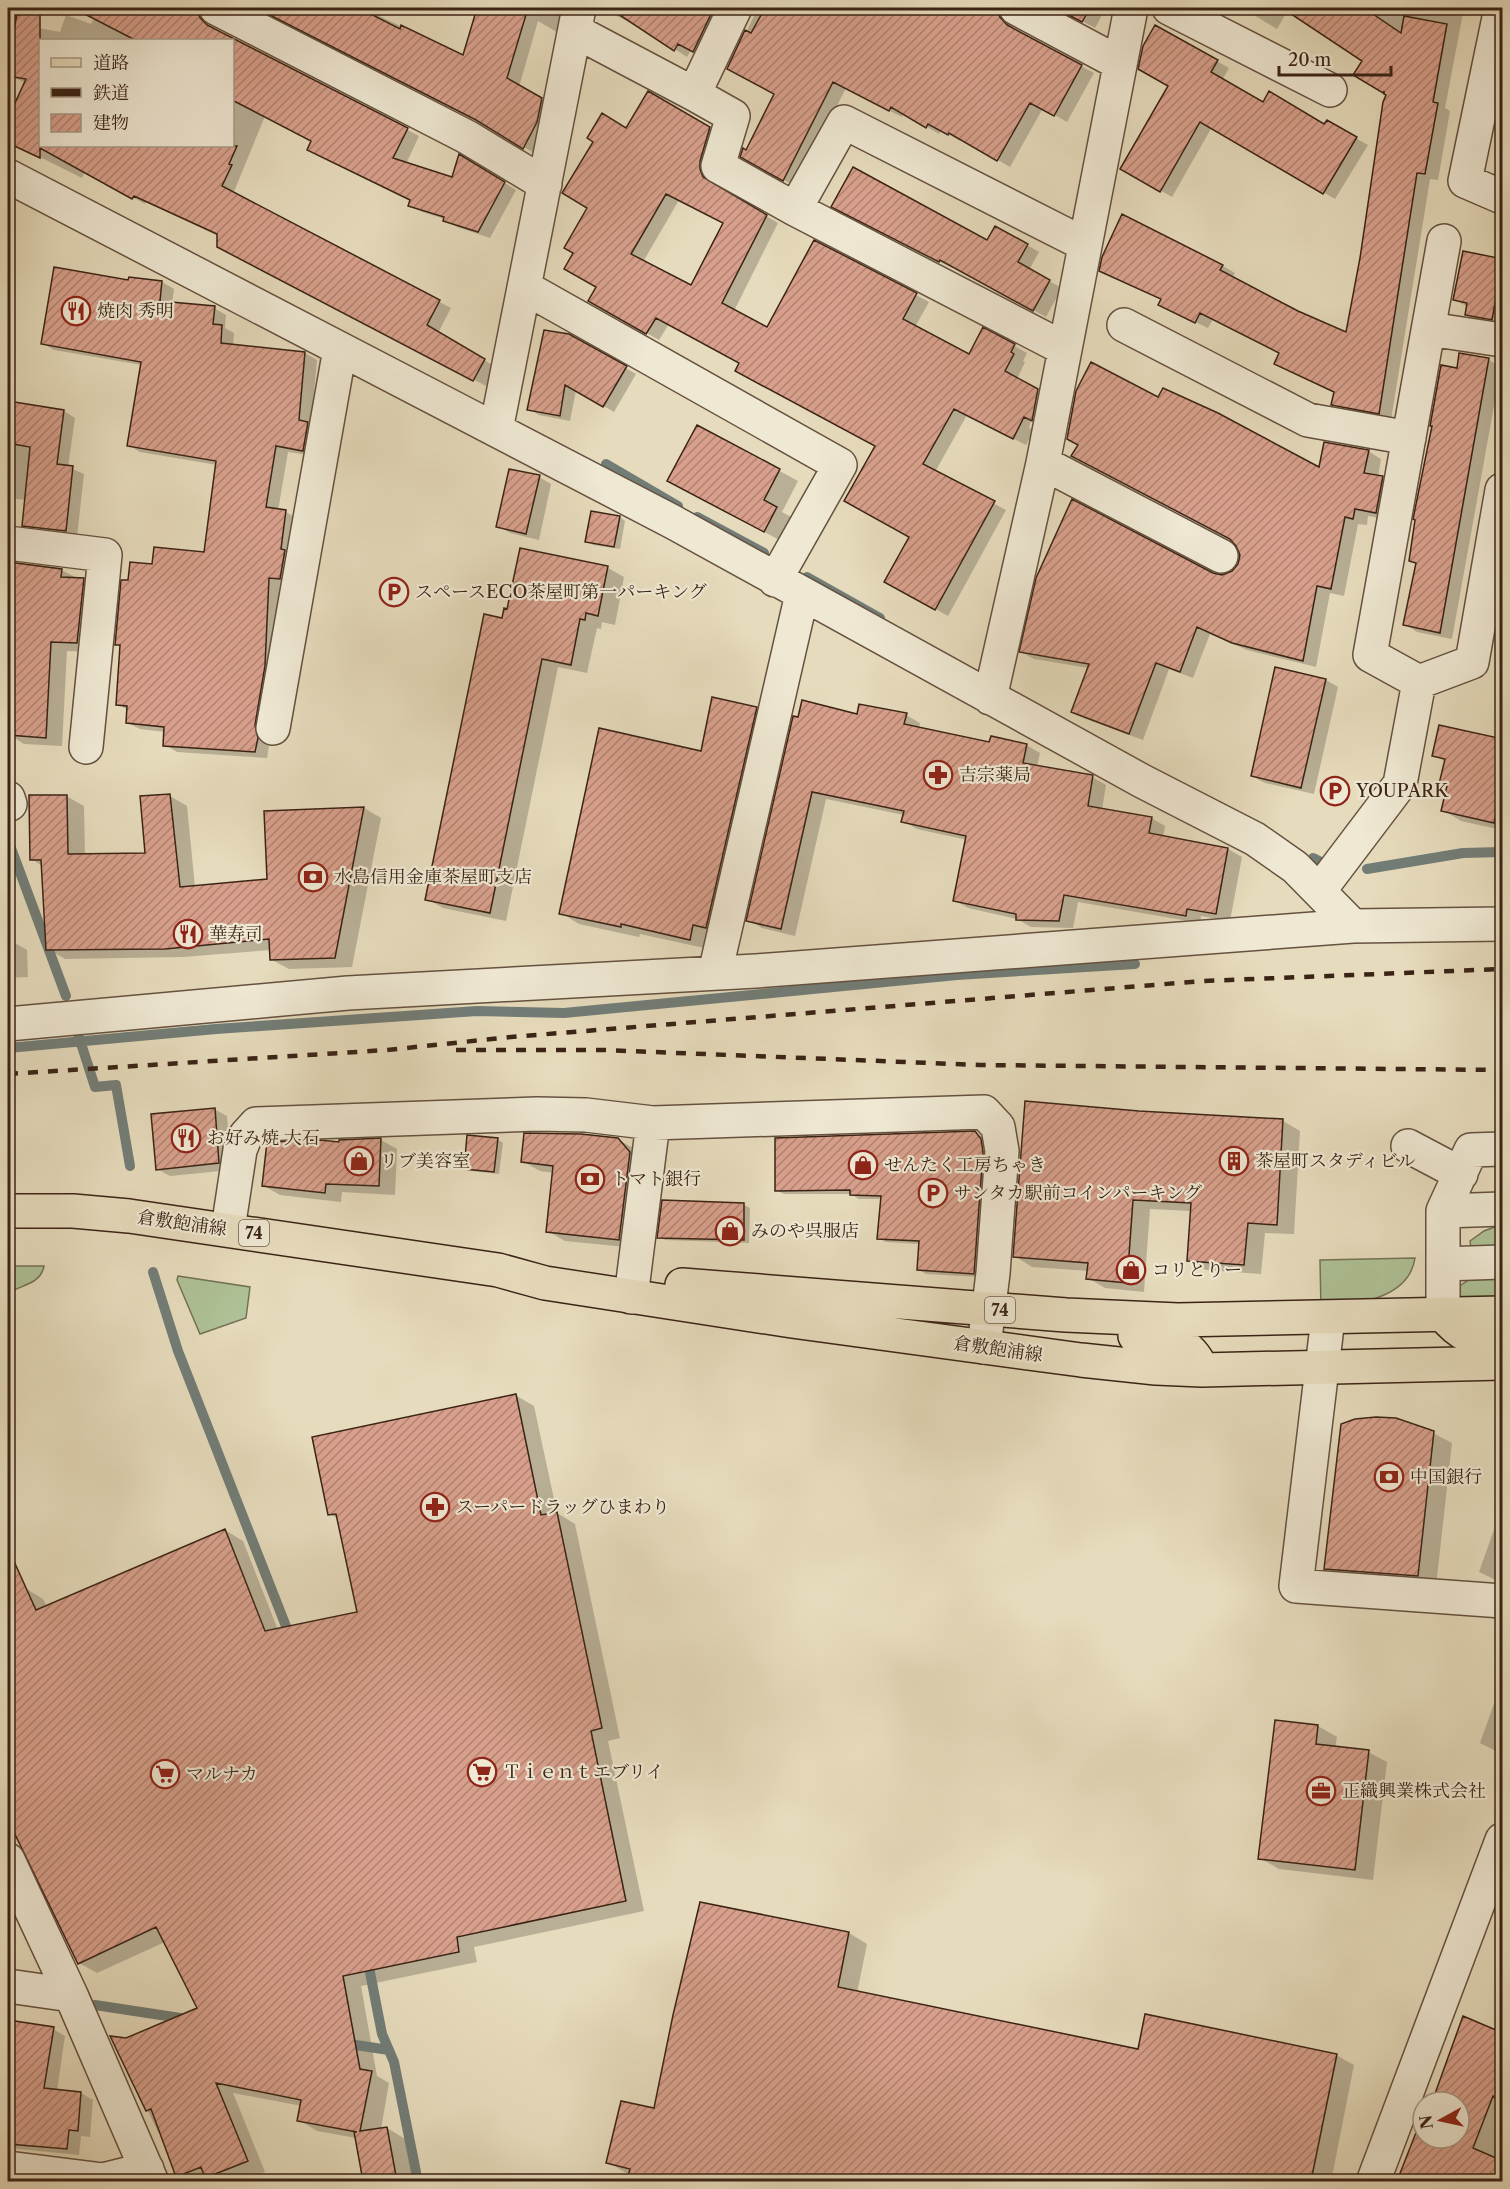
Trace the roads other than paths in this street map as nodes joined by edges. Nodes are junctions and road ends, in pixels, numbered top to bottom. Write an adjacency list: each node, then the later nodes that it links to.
1 (216, 8): 12 (street)
2 (735, 8): 10 (street)
3 (1016, 8): 8 (street)
4 (1131, 8): 8 (street)
5 (1168, 8): 9 (street)
6 (1501, 8): 13 (street)
7 (579, 24): 10 (street); 12 (street)
8 (1119, 63): 16 (street)
9 (1330, 90)
10 (694, 94): 14 (street)
11 (8, 176): 21 (street)
12 (544, 184): 17 (street)
13 (1503, 197)
14 (795, 208): 16 (street); 22 (street)
15 (1444, 241): 19 (street)
16 (1084, 244): 22 (street)
17 (524, 287): 23 (street); 29 (street)
18 (1124, 325): 24 (street)
19 (1429, 329): 20 (street); 24 (street)
20 (1503, 340)
21 (340, 349): 23 (street); 32 (street)
22 (1065, 349): 25 (street)
23 (496, 430): 29 (street)
24 (1410, 438): 30 (street)
25 (1043, 463): 28 (street); 31 (street)
26 (1503, 490): 30 (street)
27 (8, 543): 33 (street)
28 (1221, 556)
29 (788, 587): 31 (street); 37 (street)
30 (1419, 682): 34 (street)
31 (993, 685): 34 (street)
32 (273, 728)
33 (86, 747)
34 (1319, 891): 36 (street)
35 (1503, 924): 36 (street)
36 (1353, 926): 37 (street)
37 (715, 973): 38 (street)
38 (8, 1024)
39 (653, 1123): 46 (street); 49 (street); 53 (street)
40 (1408, 1146): 42 (street)
41 (1503, 1149): 42 (street)
42 (1461, 1174): 45 (street)
43 (1503, 1209): 45 (street)
44 (8, 1210): 46 (main road, 倉敷飽浦線 / 74)
45 (1443, 1211): 48 (street)
46 (228, 1229): 49 (main road, 倉敷飽浦線 / 74)
47 (1503, 1262): 48 (street)
48 (1443, 1264): 51 (street)
49 (632, 1288): 53 (main road, 倉敷飽浦線 / 74); 53 (main road, 倉敷飽浦線 / 74)
50 (1503, 1313): 51 (main road, 倉敷飽浦線 / 74)
51 (1443, 1314): 52 (main road, 倉敷飽浦線 / 74); 54 (main road)
52 (1328, 1318): 53 (main road, 倉敷飽浦線 / 74); 56 (street)
53 (987, 1327): 56 (main road)
54 (1503, 1345)
55 (1503, 1363): 56 (main road)
56 (1323, 1368): 57 (street)
57 (1503, 1601)
58 (1503, 1840): 64 (street)
59 (8, 1860): 61 (street)
60 (8, 1986): 61 (street)
61 (71, 1995): 63 (street)
62 (8, 2168): 63 (street)
63 (149, 2175)
64 (1373, 2181)

